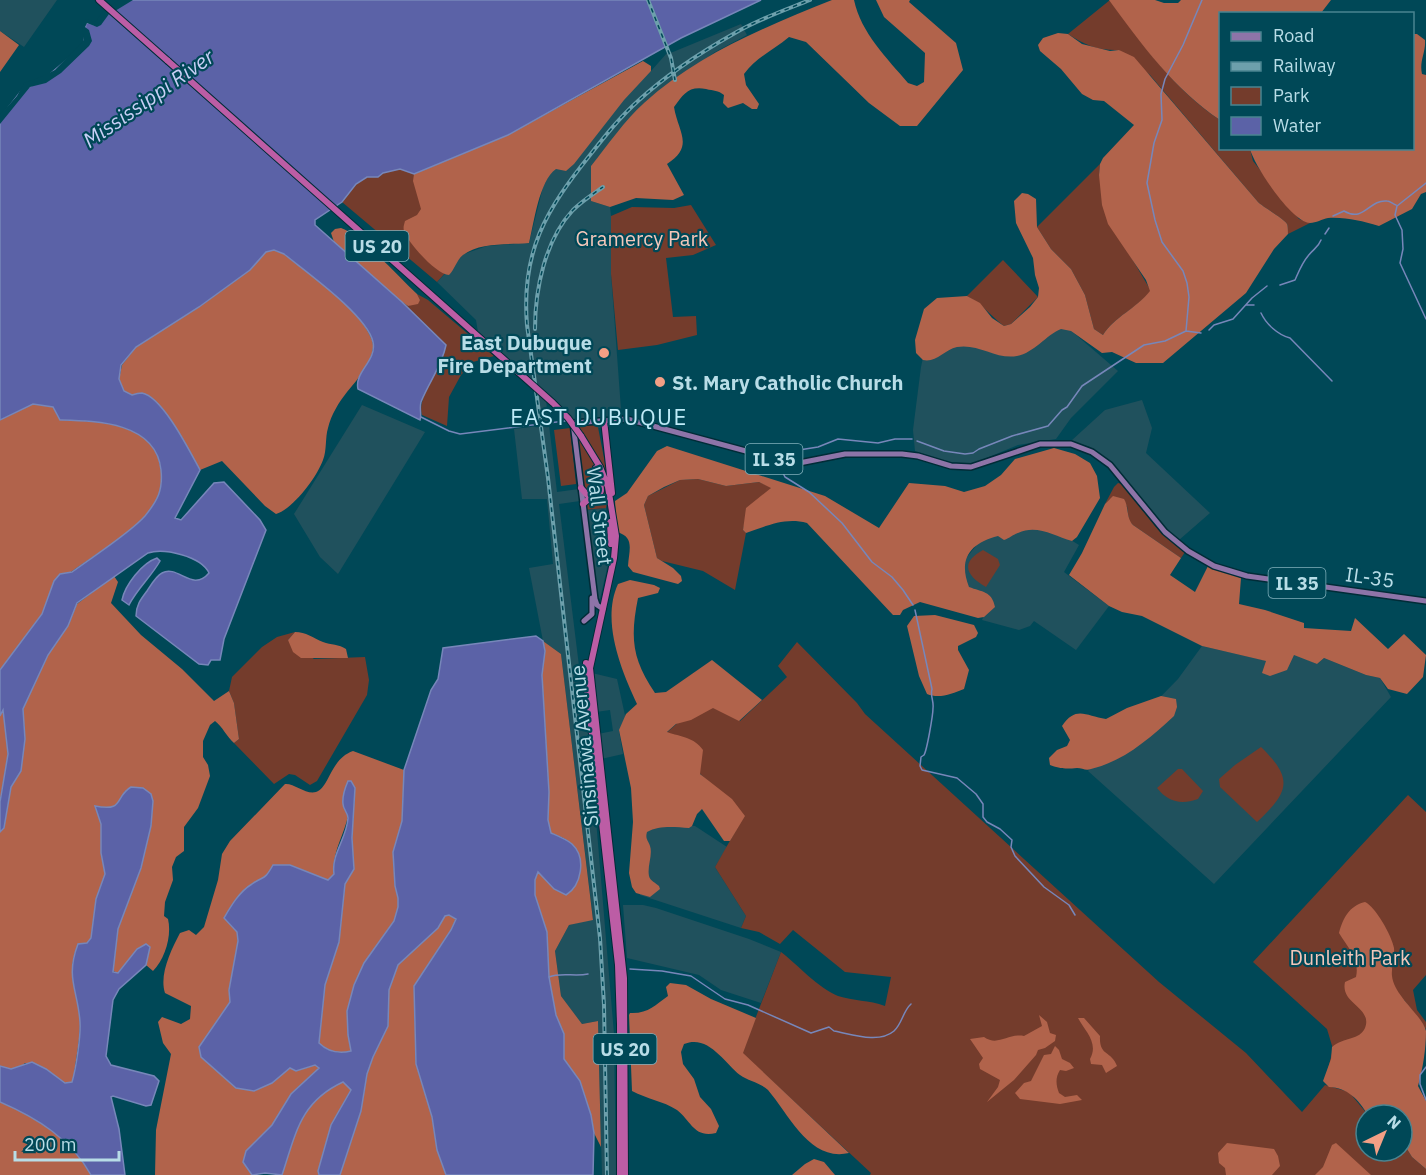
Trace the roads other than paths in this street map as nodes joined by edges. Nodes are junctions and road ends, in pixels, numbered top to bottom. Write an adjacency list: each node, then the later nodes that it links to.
1 (99, 0): 3 (highway, US 20, bridge)
2 (602, 420): 4 (highway); 6 (main road, Wall Street / IL 35); 9 (highway); 11 (main road, IL-35 / IL 35)
3 (587, 447): 4 (highway, Sinsinawa Avenue / US 20); 5 (highway, Sinsinawa Avenue / US 20)
4 (592, 454): 9 (highway, Sinsinawa Avenue / US 20)
5 (596, 468): 7 (highway); 12 (highway, Sinsinawa Avenue / US 20)
6 (581, 488): 7 (highway); 8 (main road, Wall Street / IL 35)
7 (590, 498): 8 (highway)
8 (583, 504): 10 (main road, Wall Street / IL 35)
9 (614, 520): 12 (highway, Sinsinawa Avenue / US 20)
10 (593, 585): 12 (main road, Wall Street / IL 35); 13 (main road)
11 (1426, 601)
12 (601, 609): 14 (highway, Sinsinawa Avenue / US 20)
13 (585, 621)
14 (623, 1175)

